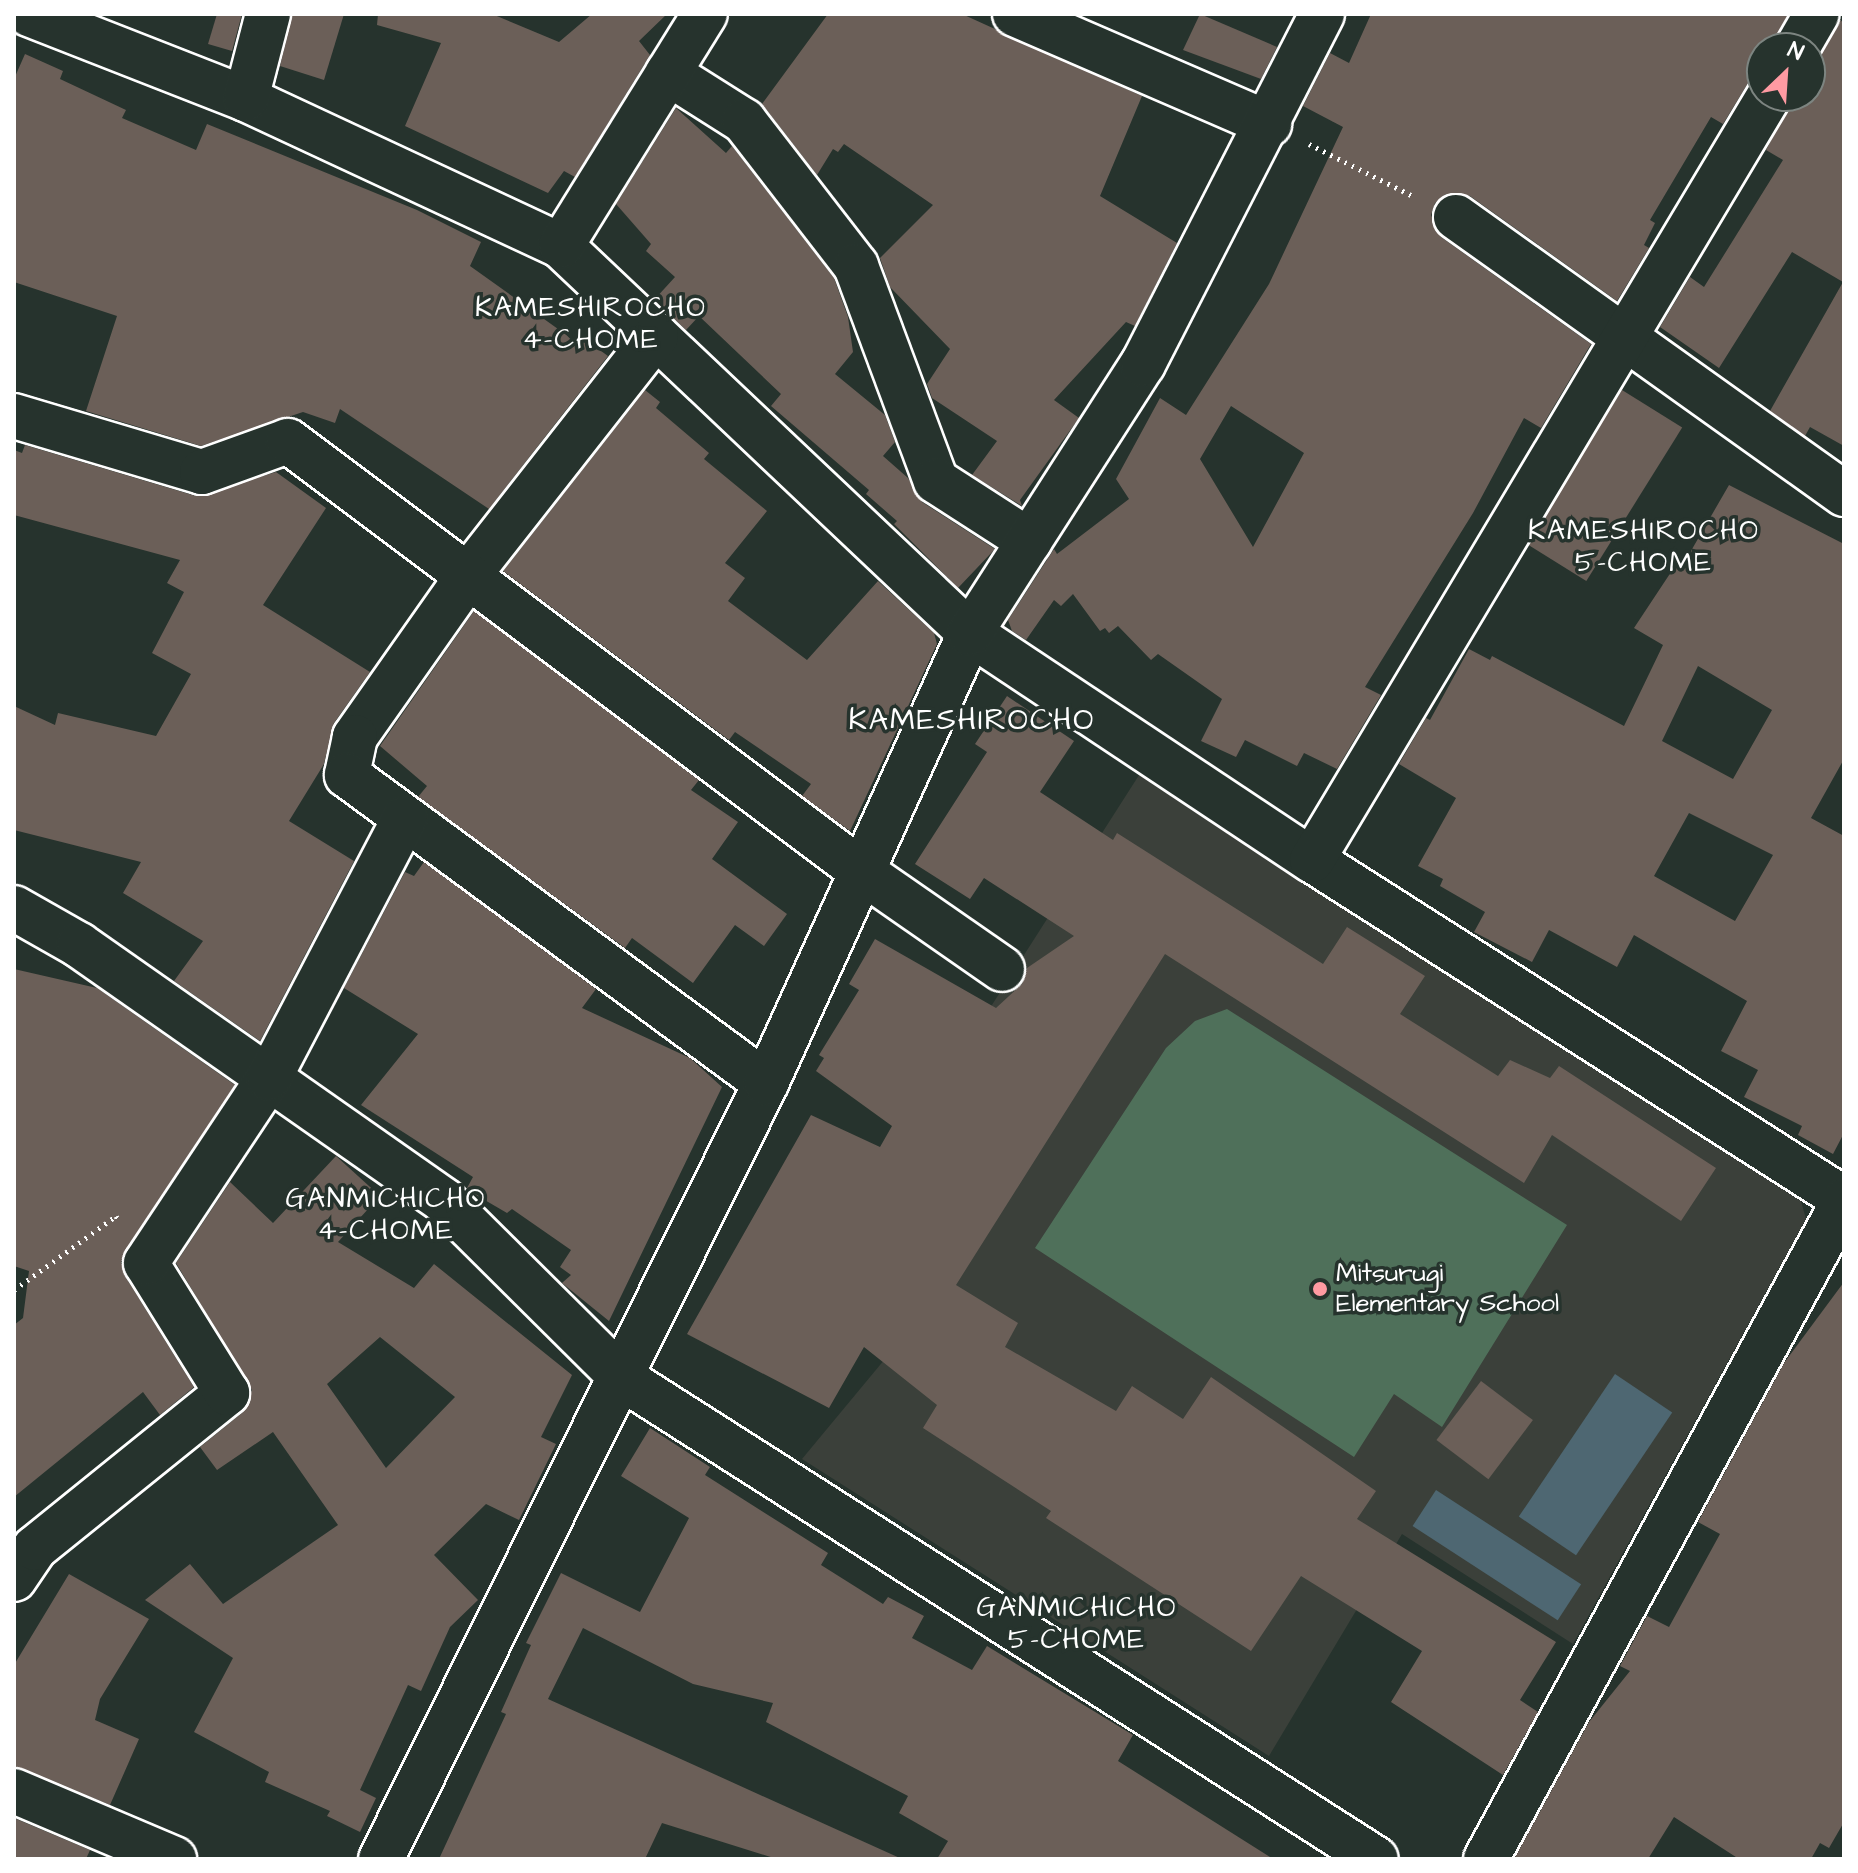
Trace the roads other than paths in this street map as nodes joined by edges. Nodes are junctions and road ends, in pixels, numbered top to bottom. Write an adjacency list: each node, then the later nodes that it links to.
1 (29, 14): 9 (street)
2 (268, 14): 9 (street)
3 (705, 14): 8 (street)
4 (1015, 14): 11 (street)
5 (1322, 14): 11 (street)
6 (1817, 14): 7 (street)
7 (1806, 32)
8 (668, 73): 13 (street); 18 (street)
9 (246, 99): 13 (street)
10 (1760, 112): 15 (street)
11 (1269, 124): 18 (street)
12 (1456, 217): 15 (street)
13 (561, 246): 14 (street)
14 (656, 336): 19 (street); 20 (street)
15 (1627, 338): 17 (street); 22 (street)
16 (14, 416): 19 (street)
17 (1844, 494)
18 (1029, 541): 20 (street)
19 (468, 576): 21 (street); 23 (street)
20 (970, 633): 22 (street); 23 (street)
21 (405, 818): 26 (street); 27 (street)
22 (1312, 860): 28 (street)
23 (864, 873): 25 (street); 27 (street)
24 (14, 908): 26 (street)
25 (1002, 969)
26 (269, 1078): 29 (street); 30 (street)
27 (766, 1083): 29 (street)
28 (1844, 1200): 35 (street)
29 (622, 1378): 33 (street); 34 (street)
30 (14, 1579)
31 (14, 1791): 32 (street)
32 (174, 1859)
33 (381, 1859)
34 (1376, 1859)
35 (1486, 1859)

